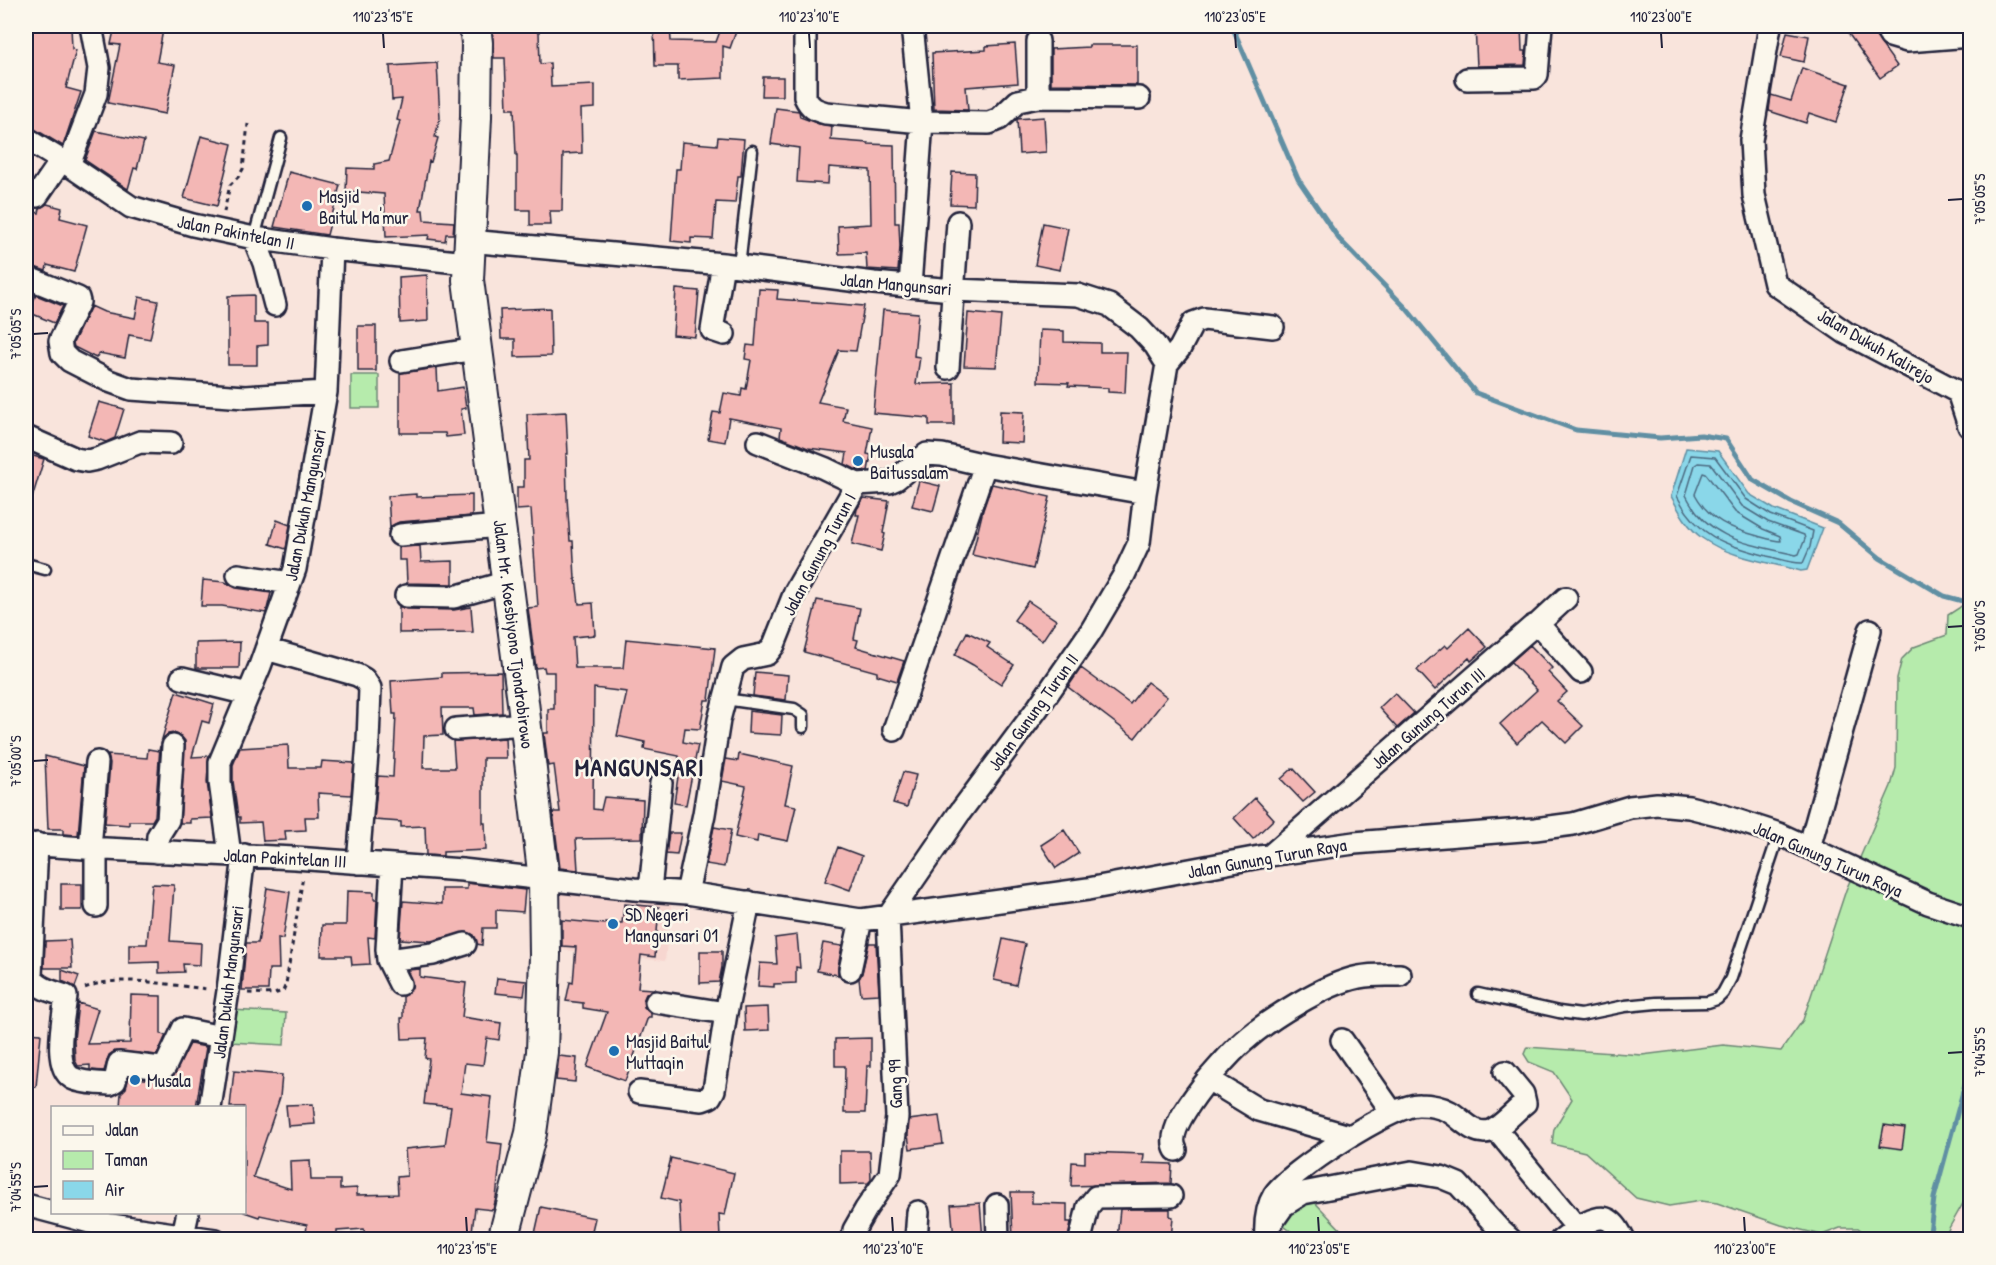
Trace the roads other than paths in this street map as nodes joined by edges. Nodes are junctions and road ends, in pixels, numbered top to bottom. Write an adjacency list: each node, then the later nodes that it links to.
1 (91, 26): 18 (street)
2 (475, 26): 23 (main road, Jalan Mr. Koesbiyono Tjondrobirowo)
3 (805, 26): 14 (street)
4 (912, 26): 14 (street)
5 (1541, 26): 11 (street)
6 (1770, 26): 36 (street, Jalan Dukuh Kalirejo)
7 (1886, 26): 9 (street)
8 (1970, 26): 9 (street)
9 (1970, 36)
10 (1038, 41): 12 (street)
11 (1467, 79)
12 (1038, 97): 13 (street); 14 (street)
13 (1139, 98)
14 (922, 122): 26 (street)
15 (281, 138): 21 (lane)
16 (26, 139): 18 (street, Jalan Pakintelan II)
17 (752, 151): 24 (lane)
18 (65, 163): 19 (street); 21 (street, Jalan Pakintelan II)
19 (37, 196)
20 (958, 222): 27 (street)
21 (254, 238): 22 (street, Jalan Pakintelan II); 28 (street)
22 (332, 249): 23 (street, Jalan Pakintelan II); 35 (street, Jalan Dukuh Mangunsari)
23 (468, 252): 24 (street, Jalan Mangunsari); 31 (main road, Jalan Mr. Koesbiyono Tjondrobirowo)
24 (731, 265): 26 (street, Jalan Mangunsari); 30 (street)
25 (26, 277): 35 (street)
26 (910, 286): 27 (street, Jalan Mangunsari)
27 (953, 290): 33 (street, Jalan Mangunsari); 34 (street)
28 (274, 305)
29 (1273, 327): 33 (street)
30 (724, 334)
31 (476, 349): 32 (street); 43 (main road, Jalan Mr. Koesbiyono Tjondrobirowo)
32 (401, 361)
33 (1167, 364): 42 (street)
34 (948, 368)
35 (326, 392): 49 (street, Jalan Dukuh Mangunsari)
36 (1969, 426)
37 (26, 437): 39 (street)
38 (758, 442): 41 (street)
39 (171, 443)
40 (985, 465): 41 (street, Jalan Gunung Turun I); 42 (street, Jalan Gunung Turun I); 62 (street)
41 (857, 484): 58 (street, Jalan Gunung Turun I)
42 (1145, 493): 80 (street, Jalan Gunung Turun II)
43 (500, 526): 44 (street); 48 (main road, Jalan Mr. Koesbiyono Tjondrobirowo)
44 (400, 535)
45 (26, 564): 46 (lane)
46 (45, 569)
47 (238, 575): 49 (street)
48 (507, 582): 50 (street); 59 (main road, Jalan Mr. Koesbiyono Tjondrobirowo)
49 (290, 583): 54 (street, Jalan Dukuh Mangunsari)
50 (406, 596)
51 (1566, 598): 52 (street, Jalan Gunung Turun III)
52 (1538, 624): 55 (street); 72 (street, Jalan Gunung Turun III)
53 (1870, 630): 68 (street)
54 (266, 649): 57 (street, Jalan Dukuh Mangunsari); 73 (street)
55 (1581, 672)
56 (182, 678): 57 (street)
57 (248, 694): 71 (street, Jalan Dukuh Mangunsari)
58 (725, 699): 60 (lane); 77 (street, Jalan Gunung Turun I)
59 (526, 724): 61 (street); 75 (main road, Jalan Mr. Koesbiyono Tjondrobirowo)
60 (803, 728)
61 (456, 729)
62 (894, 730)
63 (173, 746): 70 (street)
64 (97, 762): 69 (street)
65 (661, 783): 76 (street)
66 (1779, 834): 68 (street, Jalan Gunung Turun Raya); 72 (street, Jalan Gunung Turun Raya); 89 (lane)
67 (31, 844): 69 (street, Jalan Pakintelan III); 83 (street)
68 (1809, 848): 81 (street, Jalan Gunung Turun Raya)
69 (93, 849): 70 (street, Jalan Pakintelan III); 79 (street)
70 (157, 852): 71 (street, Jalan Pakintelan III)
71 (237, 855): 73 (street, Jalan Pakintelan III); 92 (street, Jalan Dukuh Mangunsari)
72 (1270, 855): 80 (street, Jalan Gunung Turun Raya)
73 (358, 863): 74 (street, Jalan Pakintelan III)
74 (392, 865): 75 (street, Jalan Pakintelan III); 85 (street)
75 (544, 880): 76 (street, Jalan Gunung Turun Raya); 114 (main road, Jalan Mr. Koesbiyono Tjondrobirowo)
76 (650, 890): 77 (street, Jalan Gunung Turun Raya)
77 (687, 892): 78 (street, Jalan Gunung Turun Raya)
78 (749, 902): 82 (street, Jalan Gunung Turun Raya); 91 (street)
79 (96, 906)
80 (888, 917): 82 (street, Jalan Gunung Turun Raya); 115 (street, Gang 99)
81 (1971, 917)
82 (861, 920): 86 (street)
83 (29, 921): 92 (street)
84 (465, 944): 85 (street)
85 (388, 960): 88 (street)
86 (850, 970)
87 (1400, 975): 95 (street)
88 (400, 984)
89 (1478, 993)
90 (656, 1002): 91 (street)
91 (726, 1013): 96 (street)
92 (221, 1037): 97 (street, Jalan Dukuh Mangunsari)
93 (1341, 1040): 98 (street)
94 (1504, 1072): 99 (street)
95 (1208, 1079): 100 (street); 101 (street)
96 (639, 1092)
97 (210, 1106)
98 (1392, 1112): 99 (street); 100 (street)
99 (1495, 1128): 110 (street)
100 (1349, 1136): 112 (street)
101 (1176, 1150)
102 (1172, 1196): 118 (street)
103 (26, 1205): 105 (street)
104 (997, 1205): 117 (street)
105 (51, 1212)
106 (918, 1212): 116 (street)
107 (60, 1214): 111 (street)
108 (188, 1214): 111 (street)
109 (1601, 1218): 110 (street); 120 (street); 121 (street)
110 (1569, 1234)
111 (183, 1235): 113 (street)
112 (1266, 1236): 119 (street)
113 (216, 1239)
114 (503, 1239)
115 (853, 1239)
116 (916, 1239)
117 (998, 1239)
118 (1080, 1239)
119 (1511, 1239)
120 (1624, 1239)
121 (1638, 1239)

